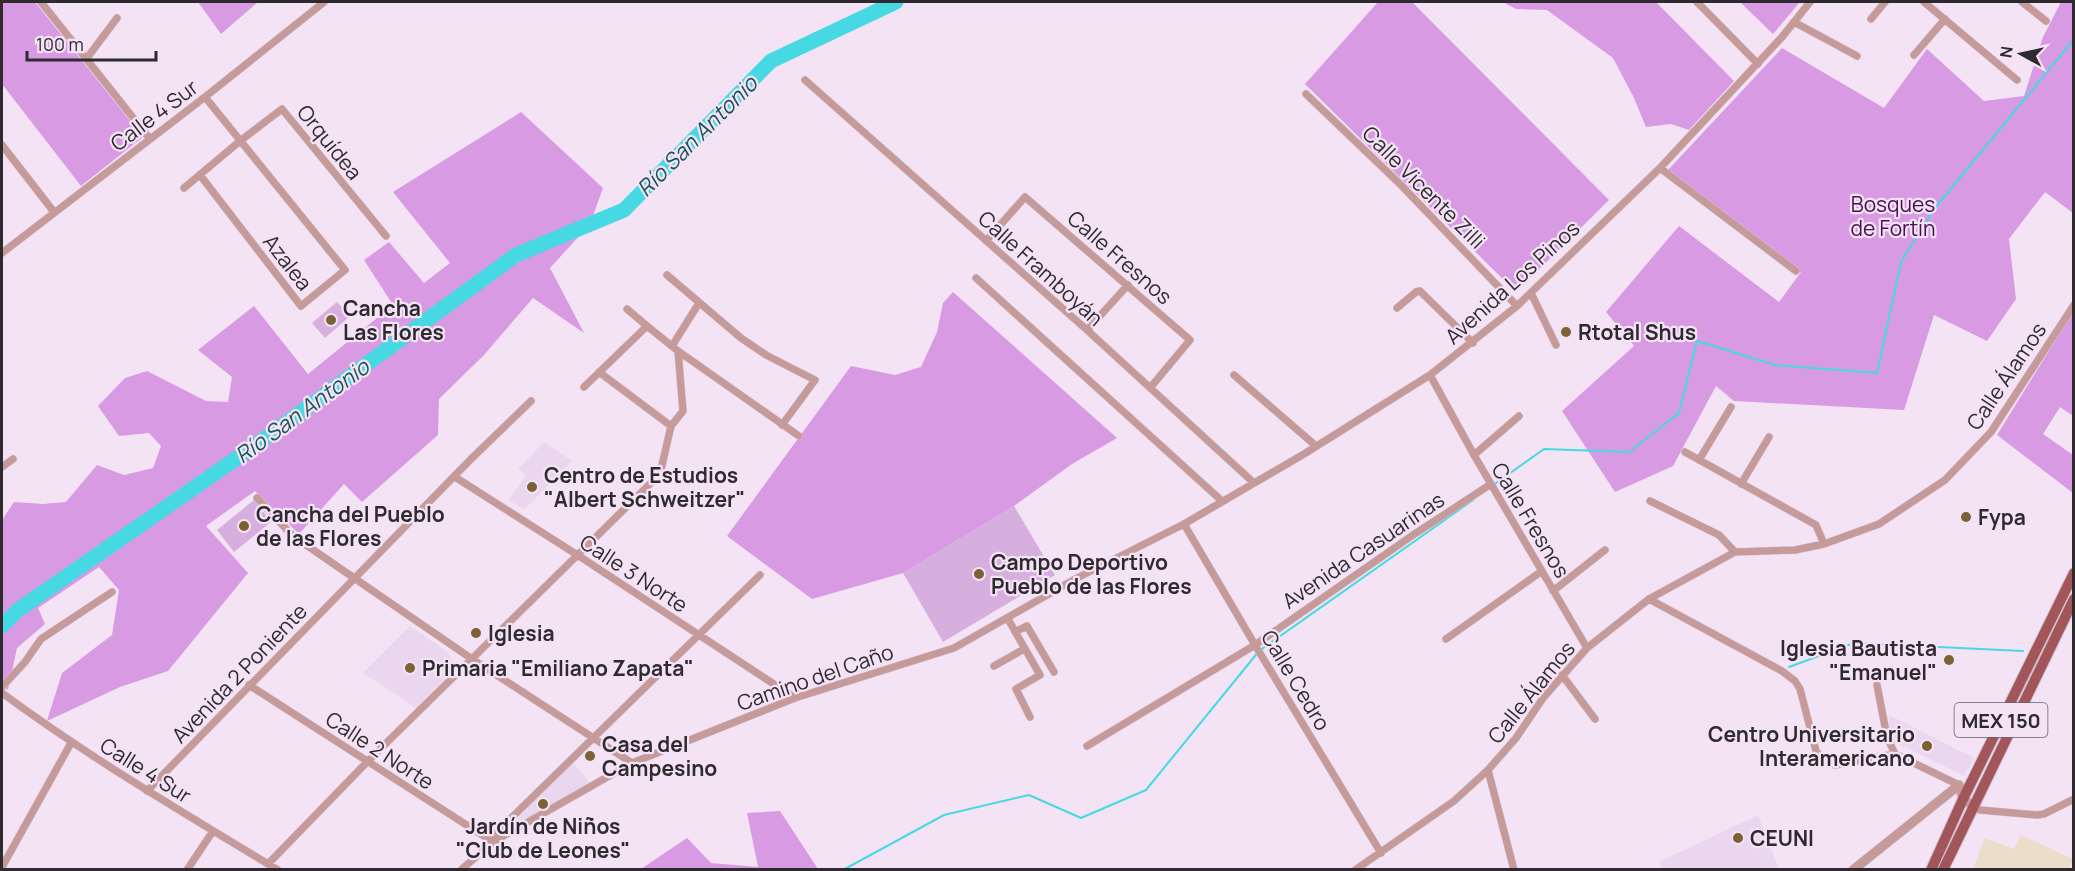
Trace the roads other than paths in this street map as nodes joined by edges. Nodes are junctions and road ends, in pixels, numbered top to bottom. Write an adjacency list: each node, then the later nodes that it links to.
1 (41, 2): 15 (street)
2 (324, 2): 20 (street, Calle 4 Sur)
3 (1697, 2): 16 (street)
4 (1810, 2): 12 (street, Avenida Los Pinos)
5 (1885, 2): 9 (street)
6 (1924, 2): 10 (street)
7 (2022, 2): 11 (street)
8 (117, 18): 15 (street)
9 (1871, 18)
10 (1945, 19): 13 (street); 18 (street)
11 (2046, 21)
12 (1794, 22): 14 (street); 16 (street, Avenida Los Pinos)
13 (1914, 55)
14 (1857, 56)
15 (87, 58): 21 (street)
16 (1758, 64): 24 (street, Avenida Los Pinos)
17 (805, 80): 29 (street, Calle Framboyán)
18 (2017, 80)
19 (1306, 94): 38 (street, Calle Vicente Zilli)
20 (205, 97): 21 (street, Calle 4 Sur); 22 (street, Azalea)
21 (150, 139): 27 (street, Calle 4 Sur)
22 (240, 141): 25 (street); 25 (street, Azalea); 28 (street, Orquídea)
23 (2, 145): 27 (street)
24 (1660, 168): 31 (street); 35 (street, Avenida Los Pinos)
25 (200, 175): 26 (street)
26 (184, 188)
27 (54, 212): 30 (street, Calle 4 Sur)
28 (386, 236)
29 (986, 241): 34 (street, Calle Fresnos); 42 (street, Calle Framboyán)
30 (2, 253)
31 (1796, 271)
32 (667, 275): 36 (street)
33 (976, 279): 69 (street)
34 (1128, 285): 42 (street); 50 (street, Calle Fresnos)
35 (1531, 293): 38 (street, Avenida Los Pinos); 44 (street)
36 (699, 303): 45 (street); 54 (street)
37 (2073, 305): 72 (street, Calle Álamos)
38 (1517, 306): 43 (street, Avenida Los Pinos)
39 (1397, 308): 43 (street)
40 (627, 309): 41 (street)
41 (646, 326): 45 (street); 46 (street)
42 (1087, 330): 50 (street, Calle Framboyán)
43 (1473, 343): 48 (street, Avenida Los Pinos)
44 (1556, 345)
45 (675, 349): 54 (street); 55 (street)
46 (599, 372): 49 (street); 55 (street)
47 (1234, 375): 58 (street)
48 (1430, 375): 58 (street, Avenida Los Pinos); 60 (street, Calle Fresnos)
49 (584, 387)
50 (1150, 388): 65 (street, Calle Framboyán)
51 (531, 401): 64 (street, Avenida 2 Poniente)
52 (1731, 408): 62 (street)
53 (1519, 416): 60 (street)
54 (782, 425): 56 (street)
55 (671, 426): 75 (street)
56 (799, 436)
57 (1769, 437): 67 (street)
58 (1316, 446): 65 (street, Avenida Los Pinos)
59 (1685, 452): 62 (street)
60 (1473, 455): 66 (street, Calle Fresnos)
61 (14, 459): 63 (street)
62 (1699, 460): 67 (street)
63 (2, 467)
64 (455, 477): 75 (street, Calle 3 Norte); 79 (street, Avenida 2 Poniente)
65 (1254, 483): 69 (street, Avenida Los Pinos)
66 (1491, 484): 76 (street, Calle Fresnos); 88 (street, Avenida Casuarinas)
67 (1741, 484): 72 (street)
68 (257, 498): 79 (street)
69 (1222, 501): 71 (street, Avenida Los Pinos)
70 (1650, 501): 74 (street)
71 (1184, 524): 84 (street, Camino del Caño); 88 (street, Calle Cedro)
72 (1824, 544): 74 (street, Calle Álamos)
73 (1605, 550): 80 (street)
74 (1736, 552): 82 (street, Calle Álamos)
75 (579, 556): 86 (street, Calle 3 Norte); 91 (street)
76 (1542, 571): 80 (street, Calle Fresnos); 87 (street)
77 (2073, 573): 111 (main road, MEX 150)
78 (760, 575): 86 (street)
79 (354, 578): 91 (street); 95 (street, Avenida 2 Poniente)
80 (1553, 591): 89 (street, Calle Fresnos)
81 (112, 592): 97 (street)
82 (1649, 599): 89 (street, Calle Álamos); 105 (street)
83 (2073, 599): 113 (main road, MEX 150)
84 (1008, 619): 85 (street); 99 (street, Camino del Caño)
85 (1015, 632): 90 (street); 93 (street)
86 (699, 635): 99 (street, Calle 3 Norte); 102 (street)
87 (1446, 639)
88 (1255, 645): 104 (street, Avenida Casuarinas); 116 (street, Calle Cedro)
89 (1587, 648): 94 (street, Calle Álamos)
90 (1024, 650): 92 (street); 100 (street)
91 (472, 659): 102 (street); 106 (street)
92 (994, 666)
93 (1054, 672)
94 (1562, 675): 101 (street); 108 (street, Calle Álamos)
95 (249, 685): 106 (street, Calle 2 Norte); 110 (street, Avenida 2 Poniente)
96 (1877, 685): 105 (street)
97 (2, 687)
98 (2, 693): 103 (street, Calle 4 Sur)
99 (795, 698): 107 (street, Camino del Caño)
100 (1030, 717)
101 (1595, 719)
102 (594, 737): 107 (street); 115 (street)
103 (71, 742): 110 (street, Calle 4 Sur); 118 (street)
104 (1087, 746)
105 (1895, 754): 109 (street)
106 (368, 761): 115 (street, Calle 2 Norte); 117 (street)
107 (632, 763): 115 (street, Camino del Caño)
108 (1488, 770): 116 (street, Calle Álamos); 123 (street)
109 (1959, 785): 111 (street); 124 (street)
110 (147, 791): 114 (street, Calle 4 Sur)
111 (1963, 799): 113 (street); 125 (main road, MEX 150)
112 (2073, 799): 113 (street)
113 (1975, 807): 126 (main road, MEX 150)
114 (213, 831): 117 (street, Calle 4 Sur); 119 (street)
115 (494, 842): 121 (street, Camino del Caño)
116 (1381, 853): 122 (street, Calle Álamos)
117 (268, 864): 120 (street, Calle 4 Sur)
118 (2, 867)
119 (187, 870)
120 (278, 870)
121 (461, 870)
122 (1355, 870)
123 (1514, 870)
124 (1853, 870)
125 (1931, 870)
126 (1943, 870)

